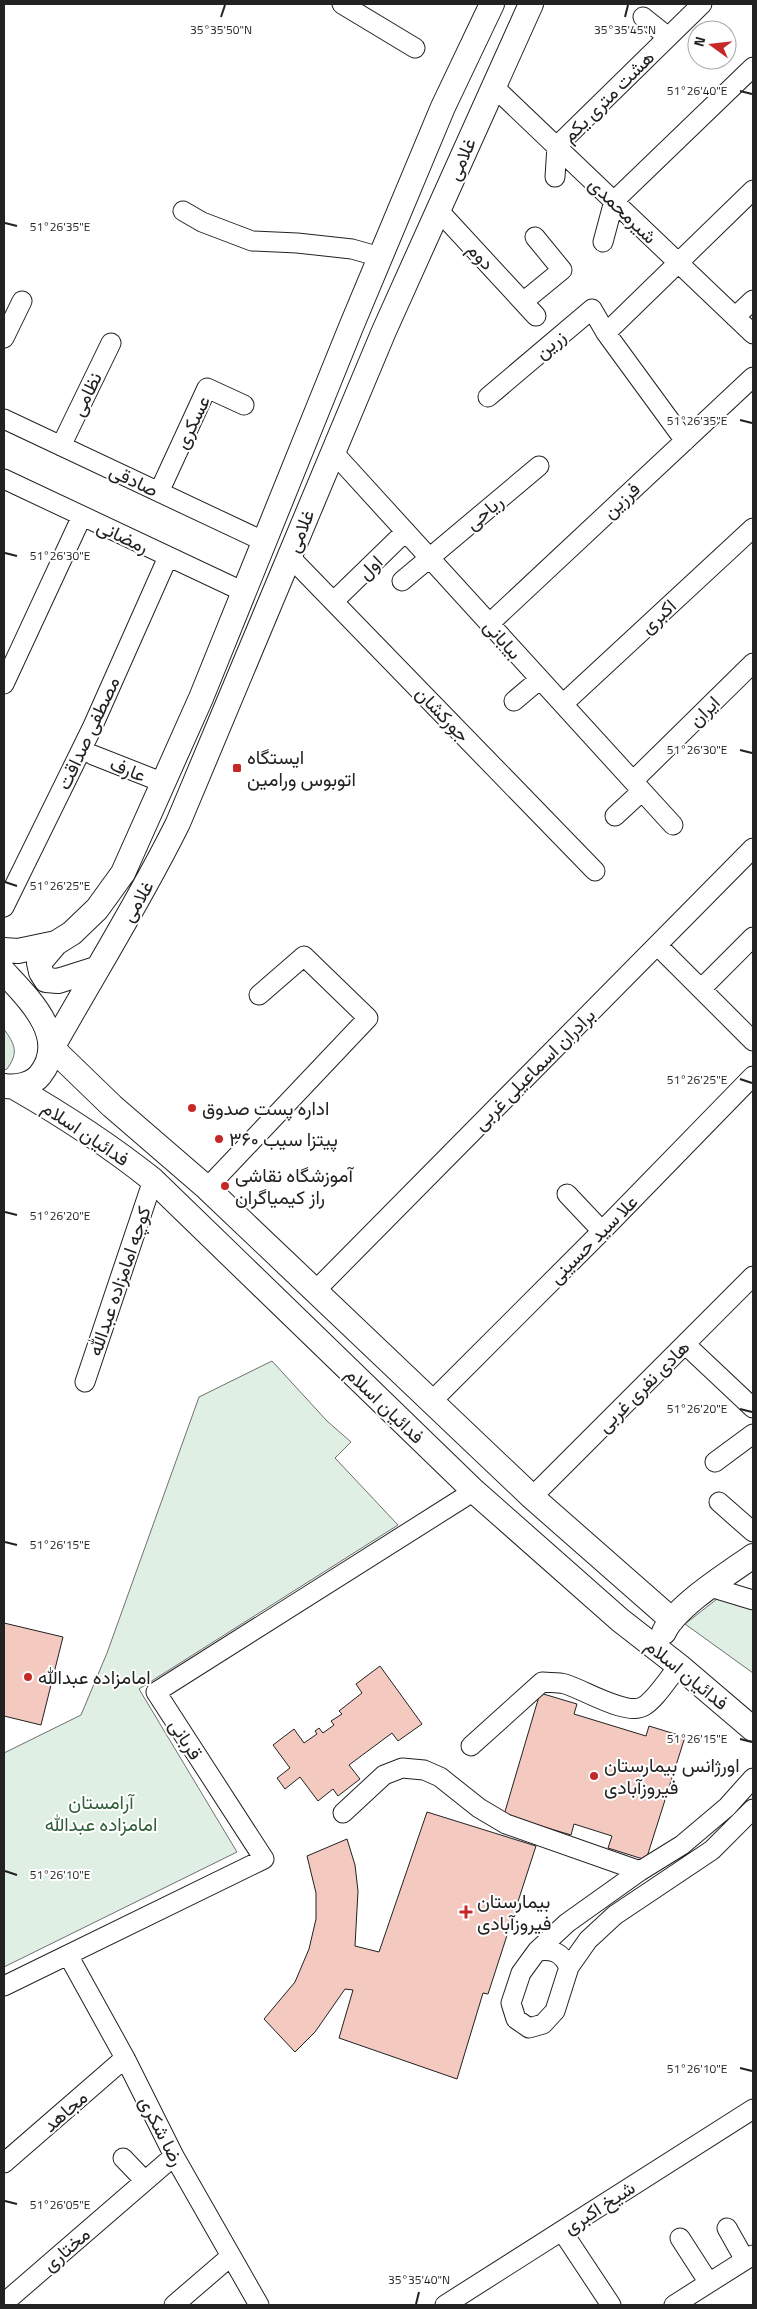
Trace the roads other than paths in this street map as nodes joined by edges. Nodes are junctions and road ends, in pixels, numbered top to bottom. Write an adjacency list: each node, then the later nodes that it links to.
1 (342, 4): 7 (street)
2 (490, 4): 18 (main road, غلامی)
3 (530, 4): 9 (main road, غلامی)
4 (702, 4): 6 (street, هشت متری یکم)
5 (643, 17): 6 (street)
6 (668, 37): 10 (street, هشت متری یکم)
7 (415, 48)
8 (753, 67): 13 (street)
9 (493, 86): 10 (street, شیرمحمدی); 14 (main road, غلامی)
10 (557, 146): 11 (street); 13 (street, شیرمحمدی)
11 (554, 177)
12 (753, 190): 19 (street)
13 (614, 201): 17 (street); 19 (street, شیرمحمدی)
14 (438, 210): 16 (street, دوم); 33 (main road, غلامی)
15 (183, 211): 18 (street)
16 (534, 237)
17 (603, 242)
18 (380, 257): 40 (main road, غلامی)
19 (679, 263): 22 (street, شیرمحمدی); 23 (street)
20 (753, 300): 22 (street)
21 (22, 301): 25 (street)
22 (735, 317): 24 (street, شیرمحمدی)
23 (606, 333): 28 (street, زرین); 31 (street, زرین)
24 (753, 334)
25 (4, 338)
26 (111, 343): 32 (street, نظامی)
27 (753, 377): 31 (street, فرزین)
28 (488, 397)
29 (244, 404): 36 (street, عسکری)
30 (6, 426): 32 (street, صادقی)
31 (685, 441): 47 (street, فرزین)
32 (61, 446): 36 (street, صادقی)
33 (333, 452): 39 (street, بیابانی); 42 (main road, غلامی)
34 (539, 466): 43 (street, ریاحی)
35 (4, 479): 37 (street, رمضانی)
36 (159, 492): 40 (street, صادقی)
37 (82, 516): 41 (street, رمضانی); 50 (street)
38 (753, 528): 52 (street, اکبری)
39 (405, 532): 43 (street, بیابانی); 46 (street, اول)
40 (263, 541): 45 (main road, غلامی)
41 (168, 557): 45 (street, رمضانی); 60 (street, مصطفی صداقت)
42 (290, 557): 46 (street, جورکشان); 65 (main road, غلامی)
43 (429, 558): 44 (street); 47 (street, بیابانی)
44 (402, 581)
45 (244, 592): 54 (main road, غلامی)
46 (334, 601): 59 (street, جورکشان)
47 (489, 624): 49 (street, بیابانی)
48 (753, 663): 55 (street, ایران)
49 (540, 679): 51 (street); 52 (street, بیابانی)
50 (4, 684)
51 (514, 701)
52 (563, 704): 55 (street, بیابانی)
53 (93, 754): 54 (street, عارف)
54 (164, 783): 62 (main road, غلامی)
55 (638, 786): 56 (street); 57 (street, بیابانی)
56 (615, 816)
57 (673, 825)
58 (753, 848): 63 (street, برادران اسماعیلی غربی)
59 (595, 871)
60 (4, 907)
61 (753, 937): 67 (street)
62 (56, 943): 64 (main road, غلامی); 65 (main road)
63 (657, 945): 67 (street); 78 (street, برادران اسماعیلی غربی)
64 (4, 950)
65 (96, 968): 70 (main road, غلامی)
66 (4, 972): 70 (main road)
67 (702, 988): 69 (street)
68 (259, 995): 74 (street)
69 (753, 1041)
70 (52, 1048): 72 (main road, غلامی); 74 (main road, فدائیان اسلام)
71 (753, 1076): 76 (street, علا سید حسینی)
72 (9, 1087): 73 (main road, فدائیان اسلام)
73 (153, 1180): 80 (street, کوچه امامزاده عبدالله); 85 (main road, فدائیان اسلام)
74 (206, 1188): 78 (main road, فدائیان اسلام)
75 (567, 1194): 76 (street)
76 (602, 1231): 81 (street, علا سید حسینی)
77 (753, 1276): 79 (street, هادی نفری غربی)
78 (316, 1290): 81 (main road, فدائیان اسلام)
79 (685, 1344): 82 (street); 86 (street, هادی نفری غربی)
80 (85, 1382)
81 (432, 1401): 86 (main road, فدائیان اسلام)
82 (752, 1403)
83 (753, 1434): 84 (street)
84 (715, 1462)
85 (474, 1491): 93 (main road, فدائیان اسلام); 103 (street, قربانی)
86 (532, 1497): 91 (main road, فدائیان اسلام)
87 (719, 1502): 88 (street)
88 (753, 1532)
89 (753, 1556): 90 (main road)
90 (710, 1587): 92 (street); 94 (main road)
91 (640, 1592): 93 (main road); 94 (main road, فدائیان اسلام)
92 (753, 1600)
93 (620, 1620): 95 (main road, فدائیان اسلام)
94 (672, 1620): 95 (main road)
95 (671, 1660): 96 (main road, فدائیان اسلام); 97 (street)
96 (753, 1729)
97 (471, 1746)
98 (753, 1778): 101 (street)
99 (753, 1808): 104 (street)
100 (343, 1813): 101 (street)
101 (640, 1871): 102 (street)
102 (537, 1951): 104 (street); 104 (street)
103 (68, 1955): 105 (street, قربانی); 106 (street, رضا شکری)
104 (569, 1967)
105 (4, 1986)
106 (126, 2058): 108 (street, رضا شکری); 110 (street, مجاهد)
107 (753, 2109): 113 (street, شیخ اکبری)
108 (174, 2156): 111 (street, مختاری); 115 (street, رضا شکری)
109 (123, 2158): 111 (street)
110 (4, 2163)
111 (145, 2181): 118 (street, مختاری)
112 (727, 2228): 116 (street)
113 (562, 2230): 121 (street, شیخ اکبری); 122 (street)
114 (680, 2238): 117 (street)
115 (231, 2256): 119 (street); 120 (street, رضا شکری)
116 (749, 2258): 117 (street)
117 (709, 2283): 123 (street)
118 (4, 2302)
119 (174, 2305)
120 (259, 2305)
121 (445, 2305)
122 (611, 2305)
123 (674, 2305)

